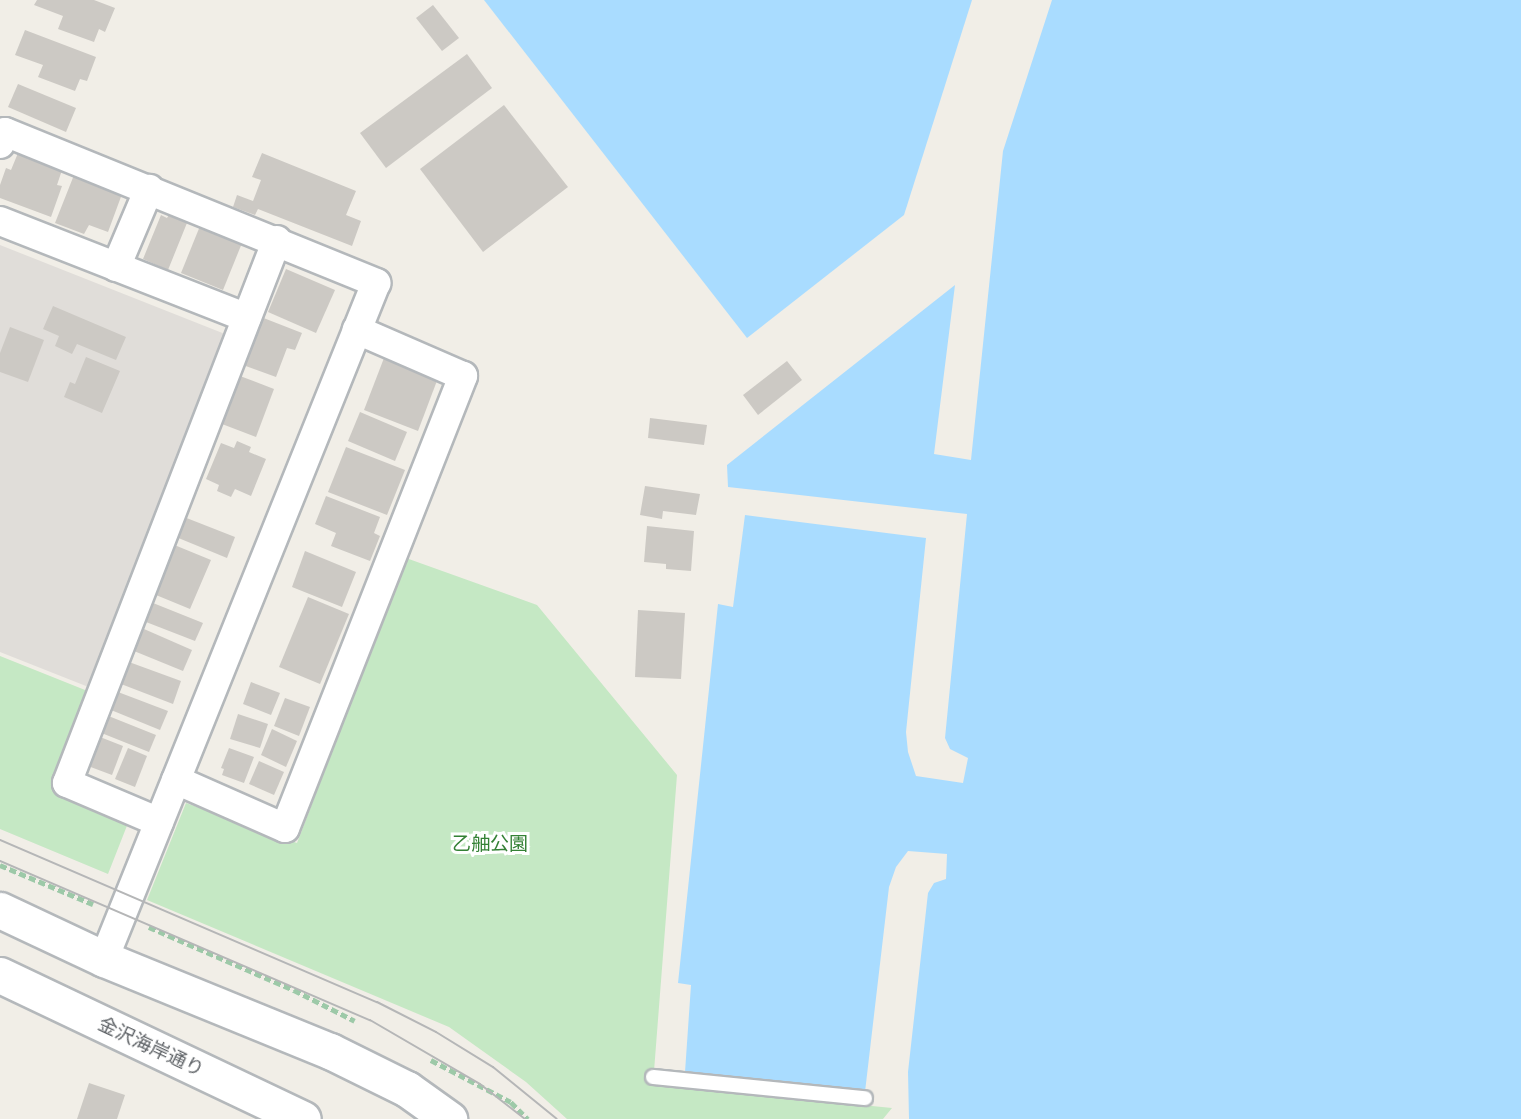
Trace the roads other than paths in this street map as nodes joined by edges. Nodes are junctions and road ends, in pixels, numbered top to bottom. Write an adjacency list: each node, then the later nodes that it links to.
1 (0, 144): 2 (street)
2 (149, 190): 4 (street); 5 (street)
3 (0, 221): 5 (street)
4 (277, 240): 6 (street); 7 (street)
5 (116, 267): 6 (street)
6 (247, 318): 9 (street)
7 (357, 330): 8 (street); 8 (street)
8 (176, 780): 9 (street)
9 (159, 822): 11 (street)
10 (0, 910): 11 (street)
11 (104, 959): 16 (street)
12 (0, 975): 15 (street, 金沢海岸通り)
13 (653, 1077): 14 (lane)
14 (865, 1098)
15 (303, 1119)
16 (449, 1119)

